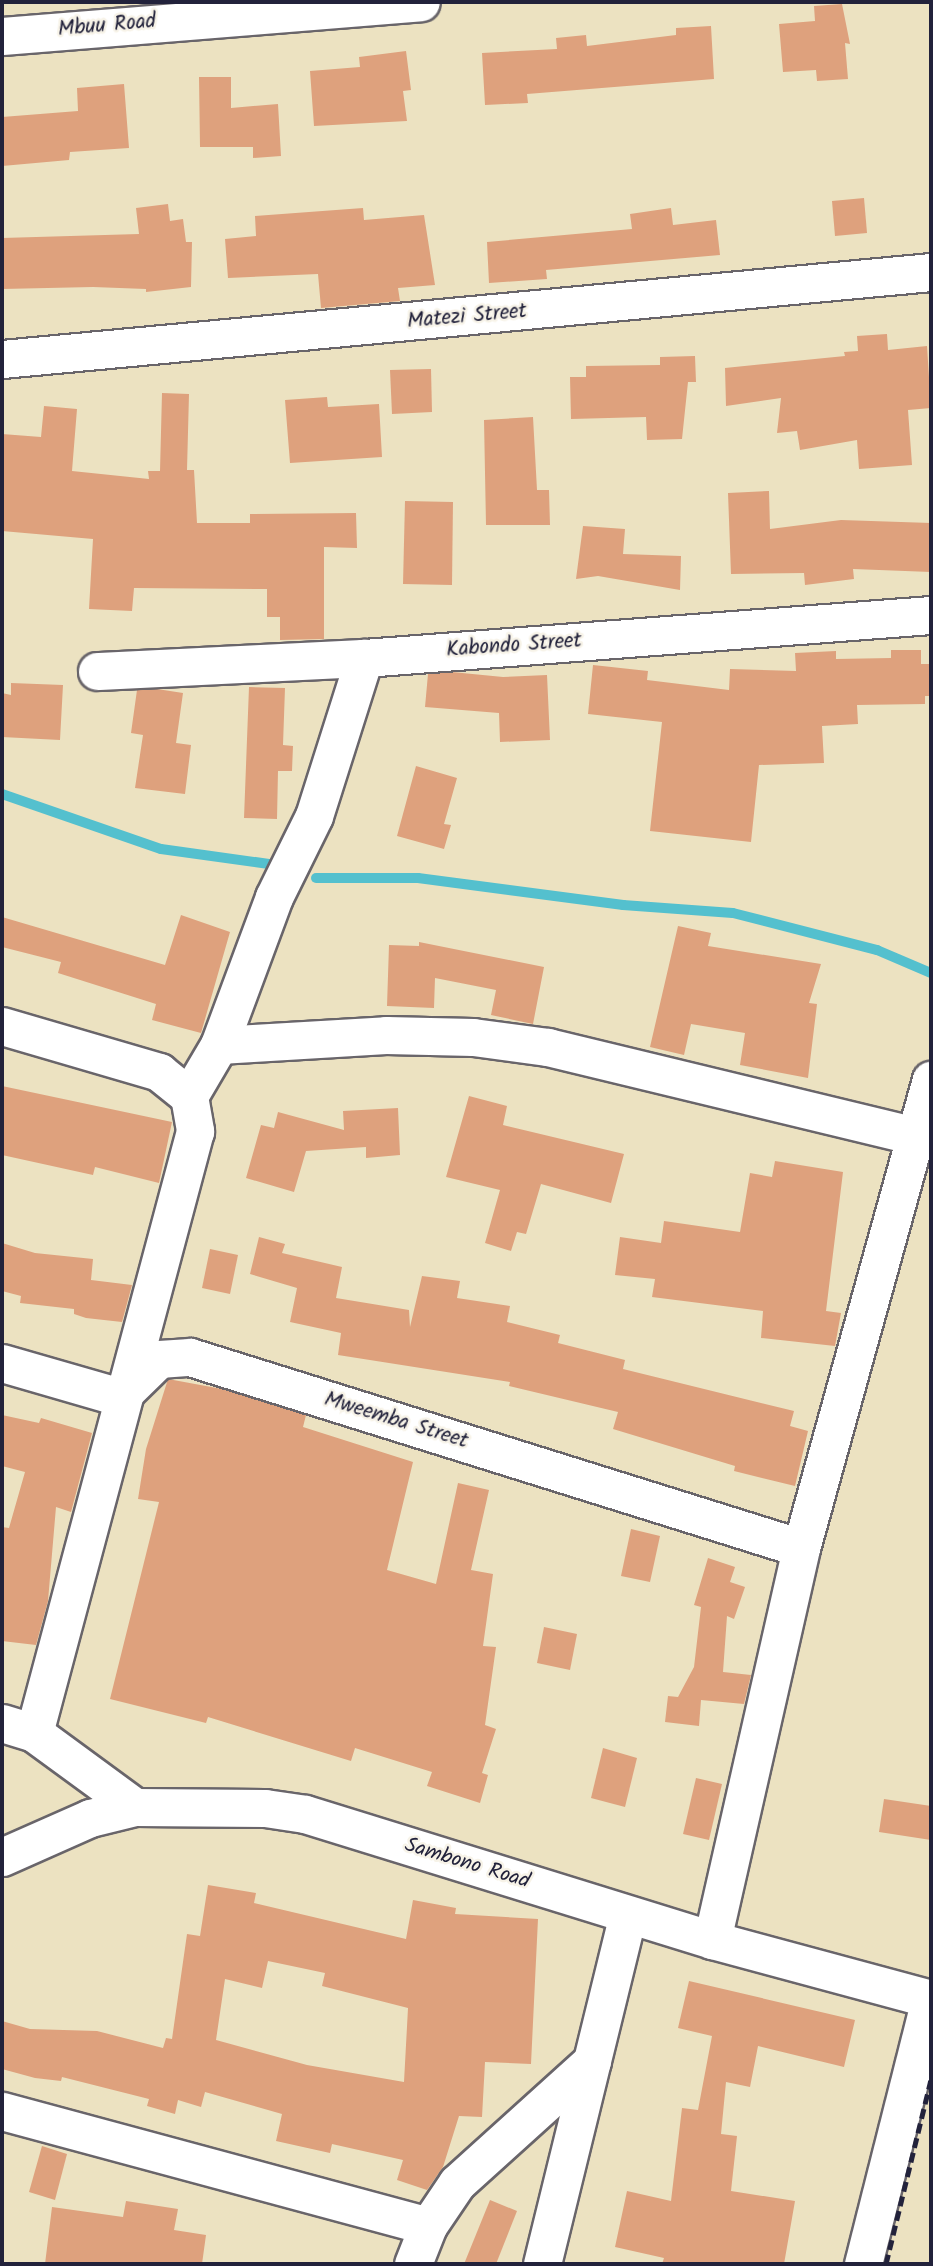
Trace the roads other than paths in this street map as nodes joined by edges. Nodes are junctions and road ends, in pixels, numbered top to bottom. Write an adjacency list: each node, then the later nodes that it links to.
1 (421, 2): 2 (street, Mbuu Road)
2 (246, 8): 3 (street, Mbuu Road)
3 (2, 36)
4 (931, 272): 5 (street, Matezi Street)
5 (2, 359)
6 (931, 615): 7 (street, Kabondo Street)
7 (364, 657): 8 (street, Kabondo Street); 10 (street)
8 (97, 671)
9 (2, 1026): 12 (street)
10 (219, 1045): 12 (street); 13 (street)
11 (931, 1080): 13 (street)
12 (189, 1096): 15 (street)
13 (916, 1136): 16 (street)
14 (2, 1363): 15 (street)
15 (120, 1397): 16 (street, Mweemba Street); 17 (street)
16 (801, 1548): 21 (street)
17 (18, 1728): 18 (street)
18 (135, 1807): 19 (street, Sambono Road); 20 (street, Sambono Road)
19 (2, 1857)
20 (628, 1914): 21 (street, Sambono Road); 23 (street)
21 (712, 1940): 22 (street, Sambono Road)
22 (930, 1999): 28 (street)
23 (592, 2061): 25 (street); 27 (street)
24 (2, 2110): 25 (street)
25 (428, 2227): 26 (street)
26 (412, 2264)
27 (542, 2264)
28 (863, 2264)

